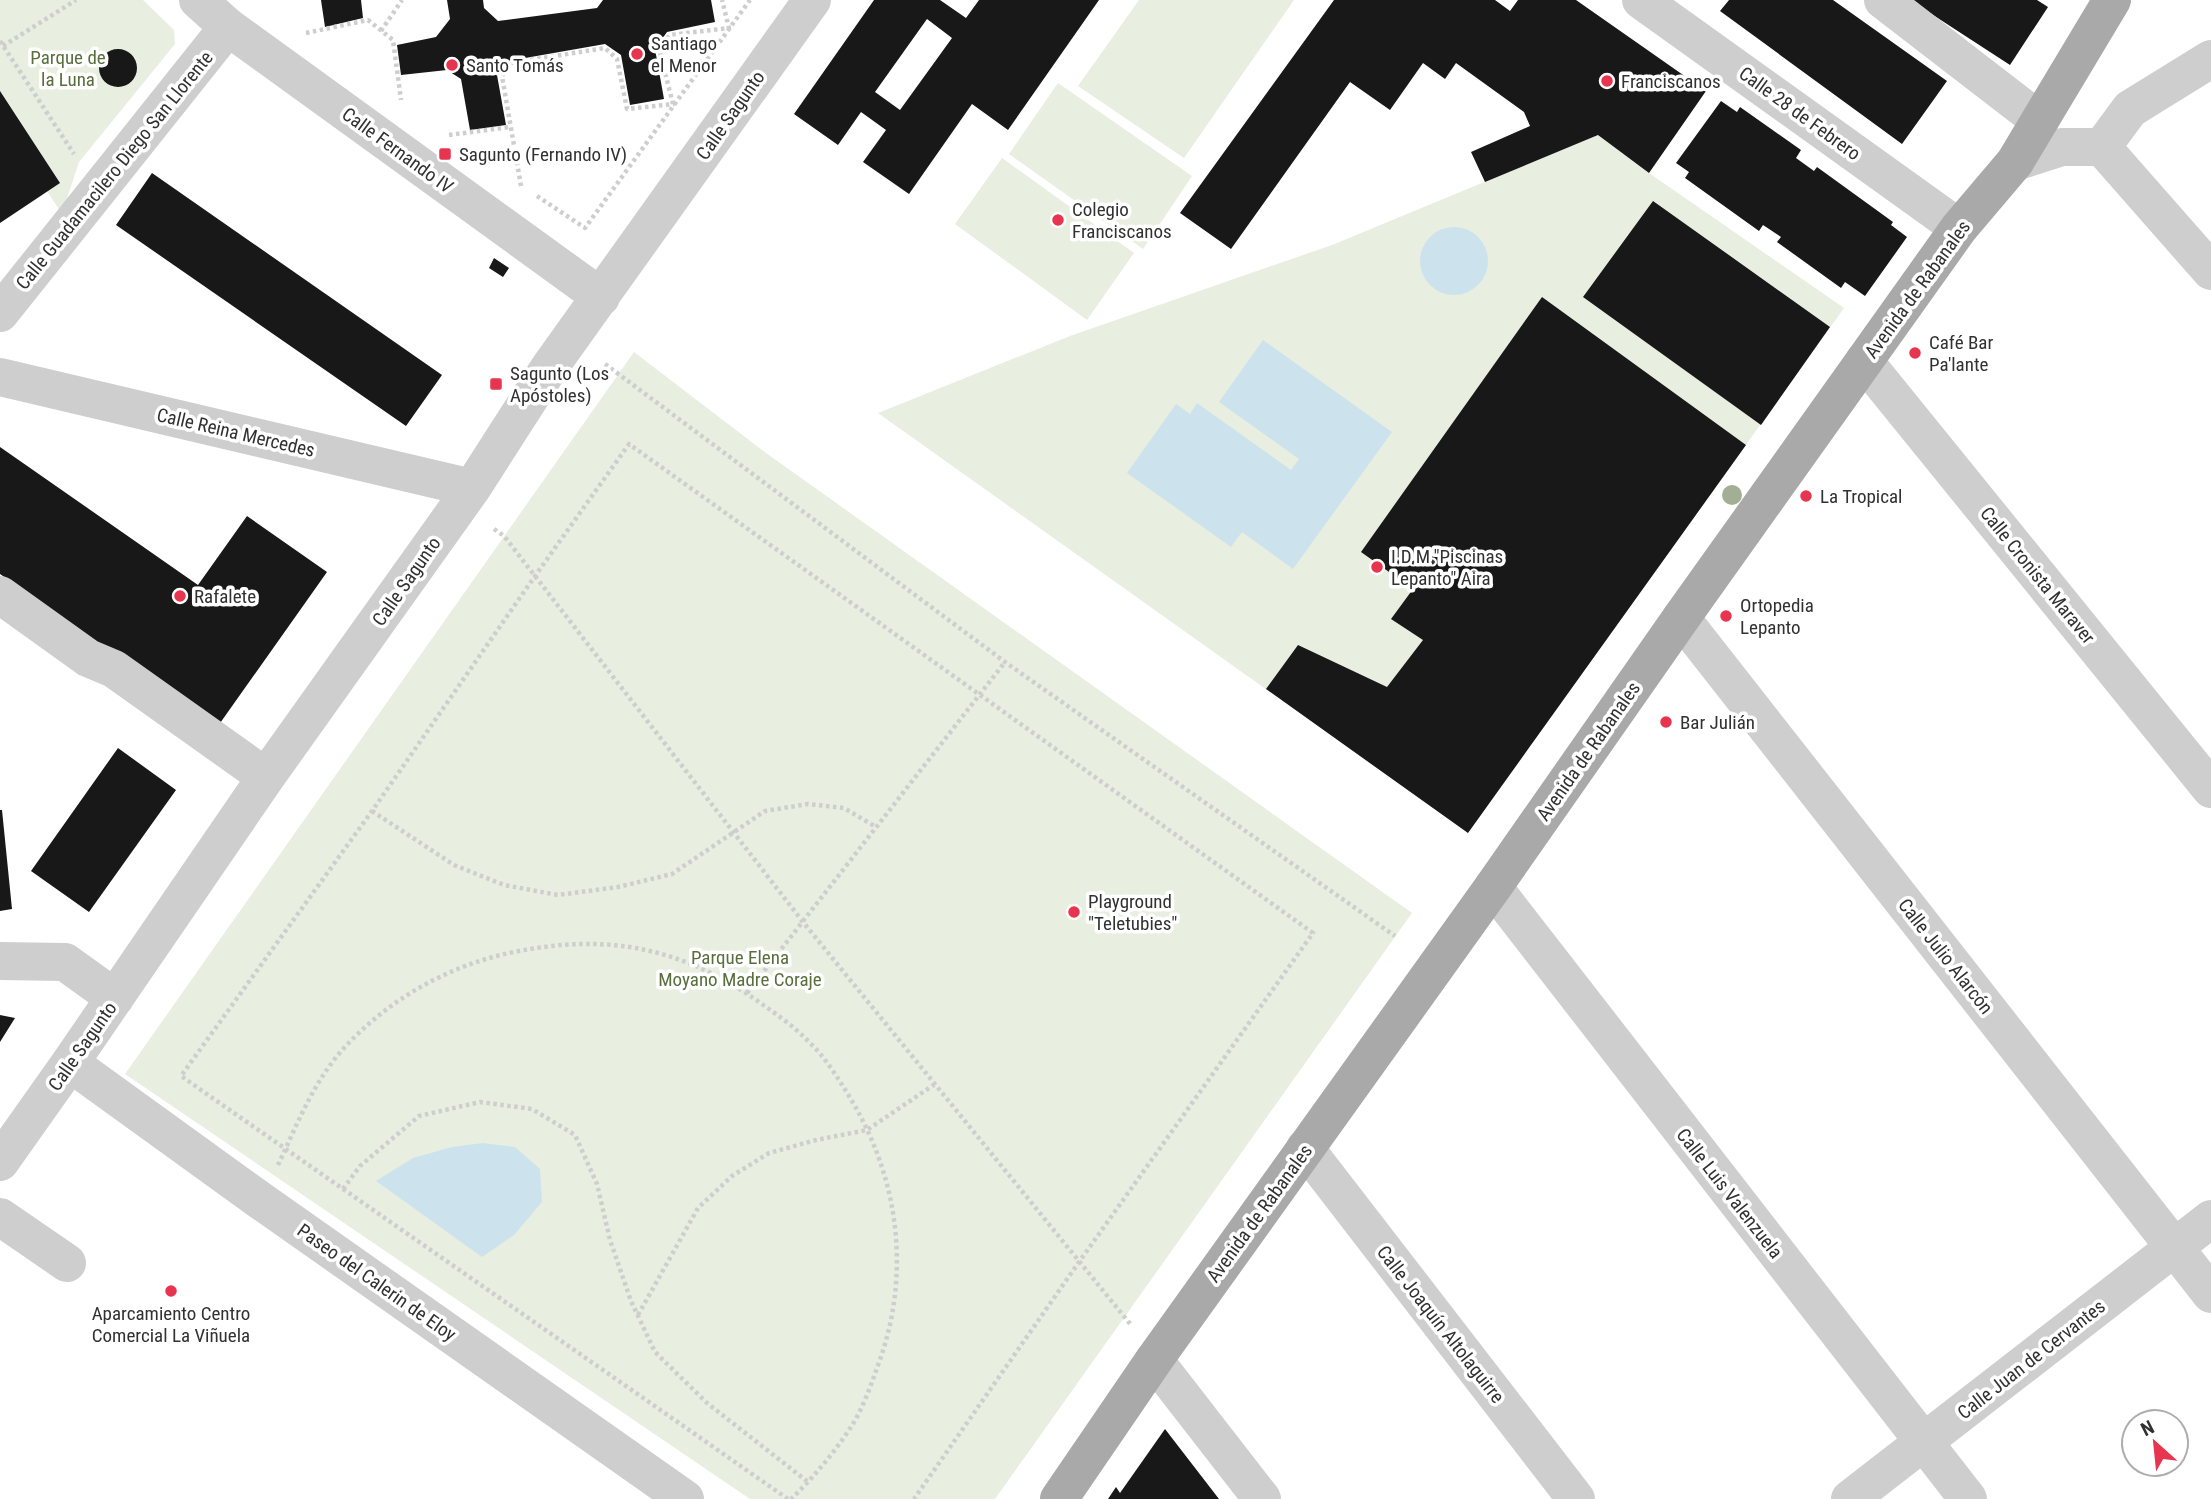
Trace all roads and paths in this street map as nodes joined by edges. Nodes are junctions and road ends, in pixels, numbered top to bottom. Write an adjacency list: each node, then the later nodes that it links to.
1 (76, 0): 15 (path)
2 (198, 0): 11 (street, Calle Fernando IV)
3 (402, 0): 13 (path)
4 (722, 0): 12 (path)
5 (750, 0): 12 (path)
6 (812, 0): 31 (street, Calle Sagunto)
7 (1641, 0): 10 (street, Calle 28 de Febrero)
8 (1883, 0): 19 (street)
9 (2112, 0): 19 (main road, Avenida de Rabanales)
10 (1683, 12): 29 (street, Calle 28 de Febrero)
11 (228, 27): 27 (street, Calle Guadamacilero Diego San Llorente); 31 (street, Calle Fernando IV)
12 (729, 28): 18 (path); 18 (path)
13 (381, 31): 14 (path); 17 (path)
14 (313, 41)
15 (2, 43): 27 (path)
16 (2211, 59): 24 (street)
17 (391, 95)
18 (673, 104): 20 (path); 28 (path)
19 (2040, 121): 25 (main road, Avenida de Rabanales)
20 (510, 127): 22 (path); 28 (path)
21 (439, 129): 22 (path)
22 (448, 135): 23 (path)
23 (459, 142)
24 (2102, 147): 25 (street); 30 (street)
25 (2015, 162): 29 (main road, Avenida de Rabanales)
26 (511, 178): 28 (path)
27 (106, 180): 32 (street, Calle Guadamacilero Diego San Llorente)
28 (521, 186)
29 (1959, 228): 33 (main road, Avenida de Rabanales)
30 (2211, 271)
31 (601, 297): 36 (street, Calle Sagunto)
32 (0, 313)
33 (1864, 361): 40 (main road, Avenida de Rabanales); 44 (street, Calle Cronista Maraver)
34 (605, 364): 41 (path)
35 (0, 377): 36 (street, Calle Reina Mercedes)
36 (472, 488): 43 (street, Calle Sagunto)
37 (490, 526): 38 (path)
38 (535, 576): 42 (path); 45 (path); 47 (path)
39 (0, 595): 43 (street)
40 (1681, 618): 48 (main road, Avenida de Rabanales); 64 (street, Calle Julio Alarcón)
41 (1004, 662): 42 (path); 50 (path)
42 (979, 695): 46 (path); 65 (path)
43 (266, 776): 53 (street, Calle Sagunto)
44 (2211, 789)
45 (372, 811): 47 (path); 57 (path)
46 (876, 827): 47 (path); 49 (path)
47 (734, 833): 49 (path)
48 (1493, 887): 58 (main road, Avenida de Rabanales); 70 (street, Calle Luis Valenzuela)
49 (803, 922): 52 (path); 55 (path)
50 (1395, 936)
51 (0, 961): 53 (street)
52 (747, 993): 56 (path); 57 (path)
53 (115, 998): 54 (street, Calle Sagunto)
54 (71, 1063): 59 (street, Calle Sagunto); 61 (street, Paseo del Calerin de Eloy)
55 (935, 1084): 56 (path); 65 (path)
56 (867, 1130): 68 (path); 71 (path)
57 (286, 1149): 60 (path); 61 (path)
58 (1306, 1149): 69 (main road, Avenida de Rabanales); 77 (street, Calle Joaquín Altolaguirre)
59 (0, 1161)
60 (343, 1189): 68 (path); 73 (path)
61 (261, 1201): 72 (street, Paseo del Calerin de Eloy)
62 (0, 1217): 66 (street)
63 (2211, 1219): 64 (street, Calle Juan de Cervantes)
64 (2174, 1247): 67 (street, Calle Julio Alarcón); 70 (street, Calle Juan de Cervantes)
65 (1079, 1262): 69 (path); 74 (path)
66 (67, 1263)
67 (2211, 1294)
68 (638, 1316): 71 (path)
69 (1145, 1346): 75 (main road, Avenida de Rabanales); 76 (street)
70 (1924, 1443): 78 (street, Calle Juan de Cervantes); 79 (street, Calle Luis Valenzuela)
71 (808, 1482): 73 (path)
72 (685, 1499)
73 (789, 1499)
74 (915, 1499)
75 (1059, 1499)
76 (1262, 1499)
77 (1576, 1499)
78 (1850, 1499)
79 (1968, 1499)

